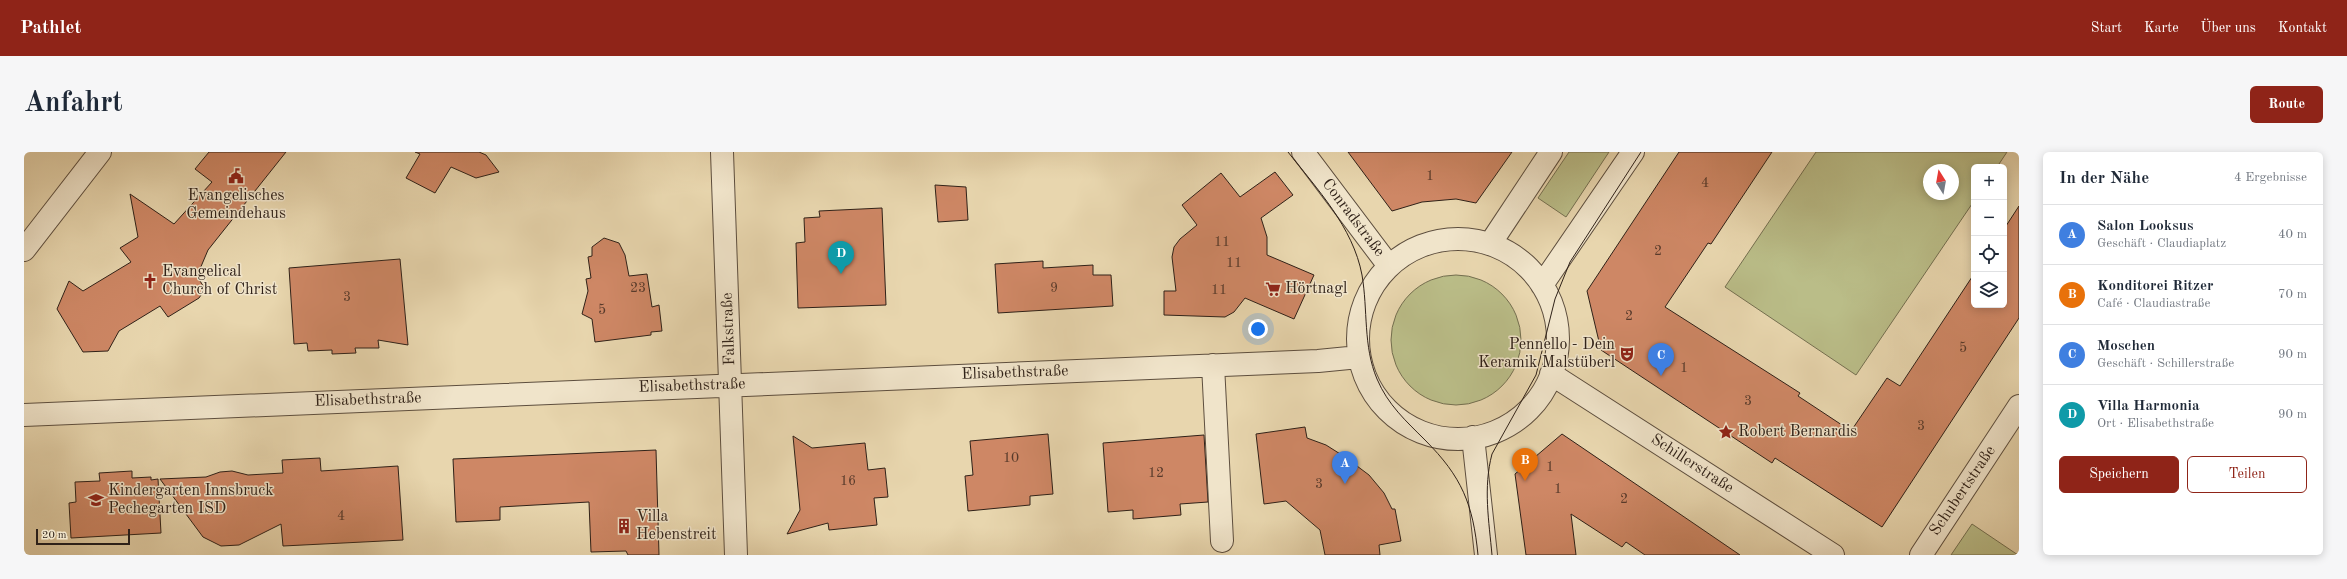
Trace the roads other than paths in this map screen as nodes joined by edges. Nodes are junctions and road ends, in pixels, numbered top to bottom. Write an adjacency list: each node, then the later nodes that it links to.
1 (100, 152): 7 (street)
2 (722, 152): 13 (street, Falkstraße)
3 (1303, 152): 8 (street, Conradstraße)
4 (1551, 152): 6 (street)
5 (1633, 152): 9 (street)
6 (1490, 244): 8 (street); 9 (street)
7 (24, 250)
8 (1389, 266): 10 (street)
9 (1542, 285): 12 (street)
10 (1359, 357): 11 (street, Elisabethstraße); 16 (street)
11 (1213, 365): 13 (street, Elisabethstraße); 17 (street)
12 (1552, 374): 16 (street); 20 (street, Schillerstraße)
13 (731, 384): 15 (street, Elisabethstraße); 18 (street, Falkstraße)
14 (2019, 406): 21 (street, Schubertstraße)
15 (24, 415)
16 (1473, 437): 19 (street)
17 (1222, 542)
18 (736, 555)
19 (1486, 555)
20 (1833, 555)
21 (1921, 555)

